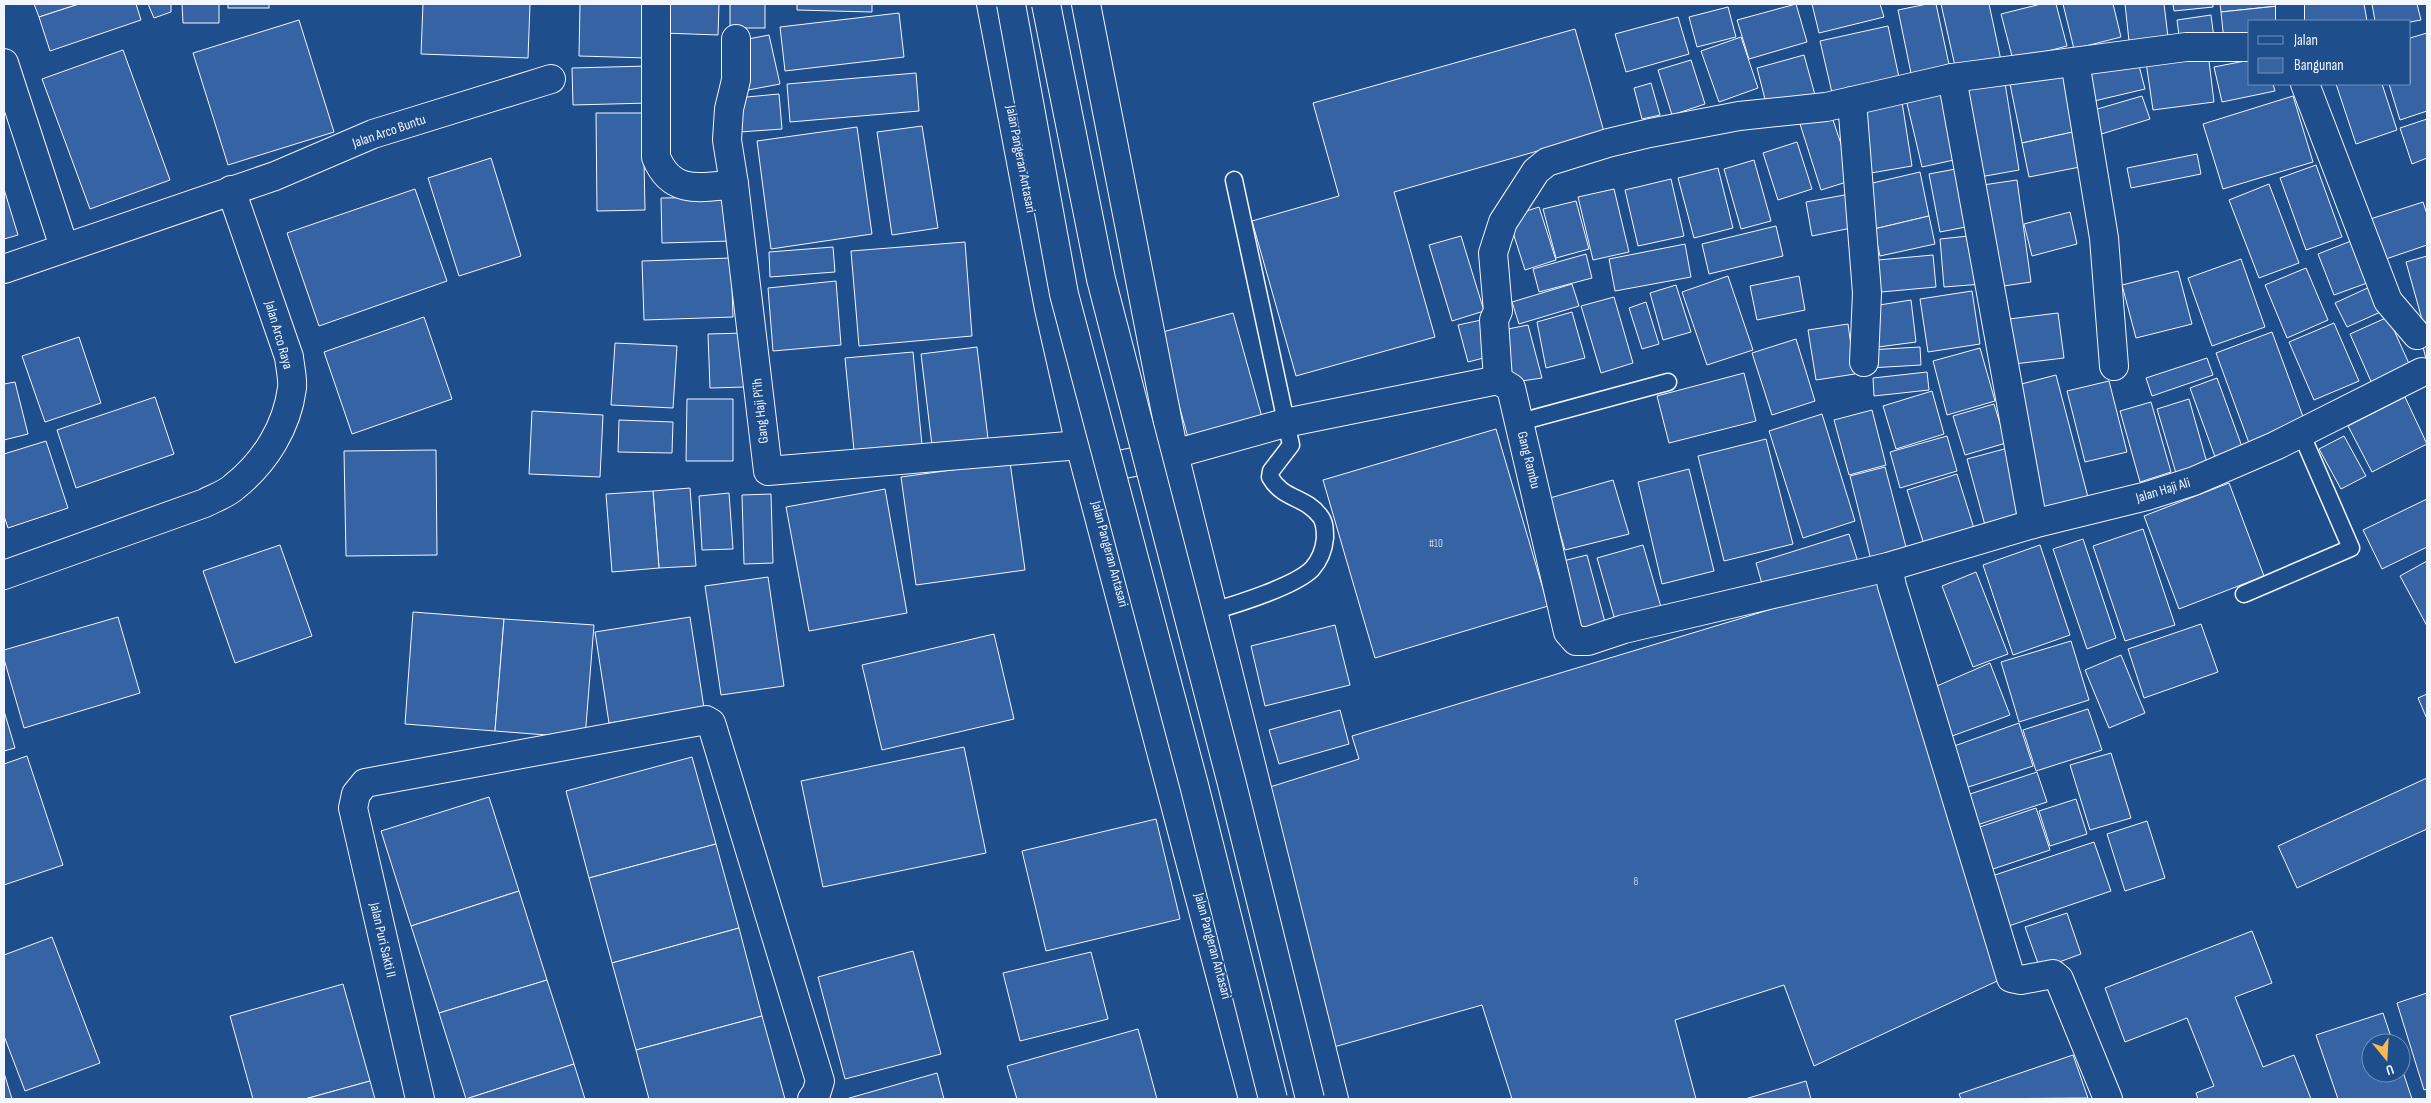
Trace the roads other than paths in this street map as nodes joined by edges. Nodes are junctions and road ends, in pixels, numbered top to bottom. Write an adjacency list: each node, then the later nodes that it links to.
1 (656, 4): 17 (street)
2 (991, 4): 30 (street, Jalan Pangeran Antasari)
3 (1011, 4): 41 (street, bridge)
4 (1046, 4): 42 (street, bridge)
5 (1086, 4): 31 (street)
6 (2290, 4): 7 (street)
7 (2290, 20)
8 (736, 39): 17 (street, Gang Haji Pi'ih)
9 (2248, 47): 10 (street)
10 (2075, 62): 12 (street); 23 (street)
11 (4, 63): 19 (street)
12 (1952, 78): 15 (street); 33 (street)
13 (551, 79): 18 (street, Jalan Arco Buntu)
14 (2305, 85): 21 (street)
15 (1852, 101): 22 (street); 24 (street)
16 (1234, 180): 28 (lane)
17 (734, 184): 30 (street, Gang Haji Pi'ih)
18 (231, 190): 19 (street); 35 (street, Jalan Arco Raya)
19 (64, 247): 20 (street)
20 (4, 269)
21 (2422, 334): 25 (street, Jalan Haji Ali)
22 (1864, 362)
23 (2114, 366)
24 (1498, 380): 27 (street, Gang Rambu); 28 (street)
25 (2424, 381): 29 (street, Jalan Haji Ali)
26 (1668, 382): 27 (lane)
27 (1520, 422): 34 (street, Gang Rambu)
28 (1285, 423): 31 (street); 37 (lane)
29 (2302, 433): 33 (street, Jalan Haji Ali); 36 (lane)
30 (1080, 445): 32 (street, Jalan Pangeran Antasari)
31 (1174, 454): 32 (street); 37 (street)
32 (1088, 471): 40 (street, Jalan Pangeran Antasari)
33 (2032, 524): 34 (street, Jalan Haji Ali)
34 (1888, 567): 44 (street)
35 (4, 575)
36 (2244, 594)
37 (1213, 611): 43 (street)
38 (420, 1099): 39 (street, Jalan Puri Sakti II)
39 (812, 1099)
40 (1253, 1099)
41 (1273, 1099)
42 (1310, 1099)
43 (1334, 1099)
44 (2108, 1099)

